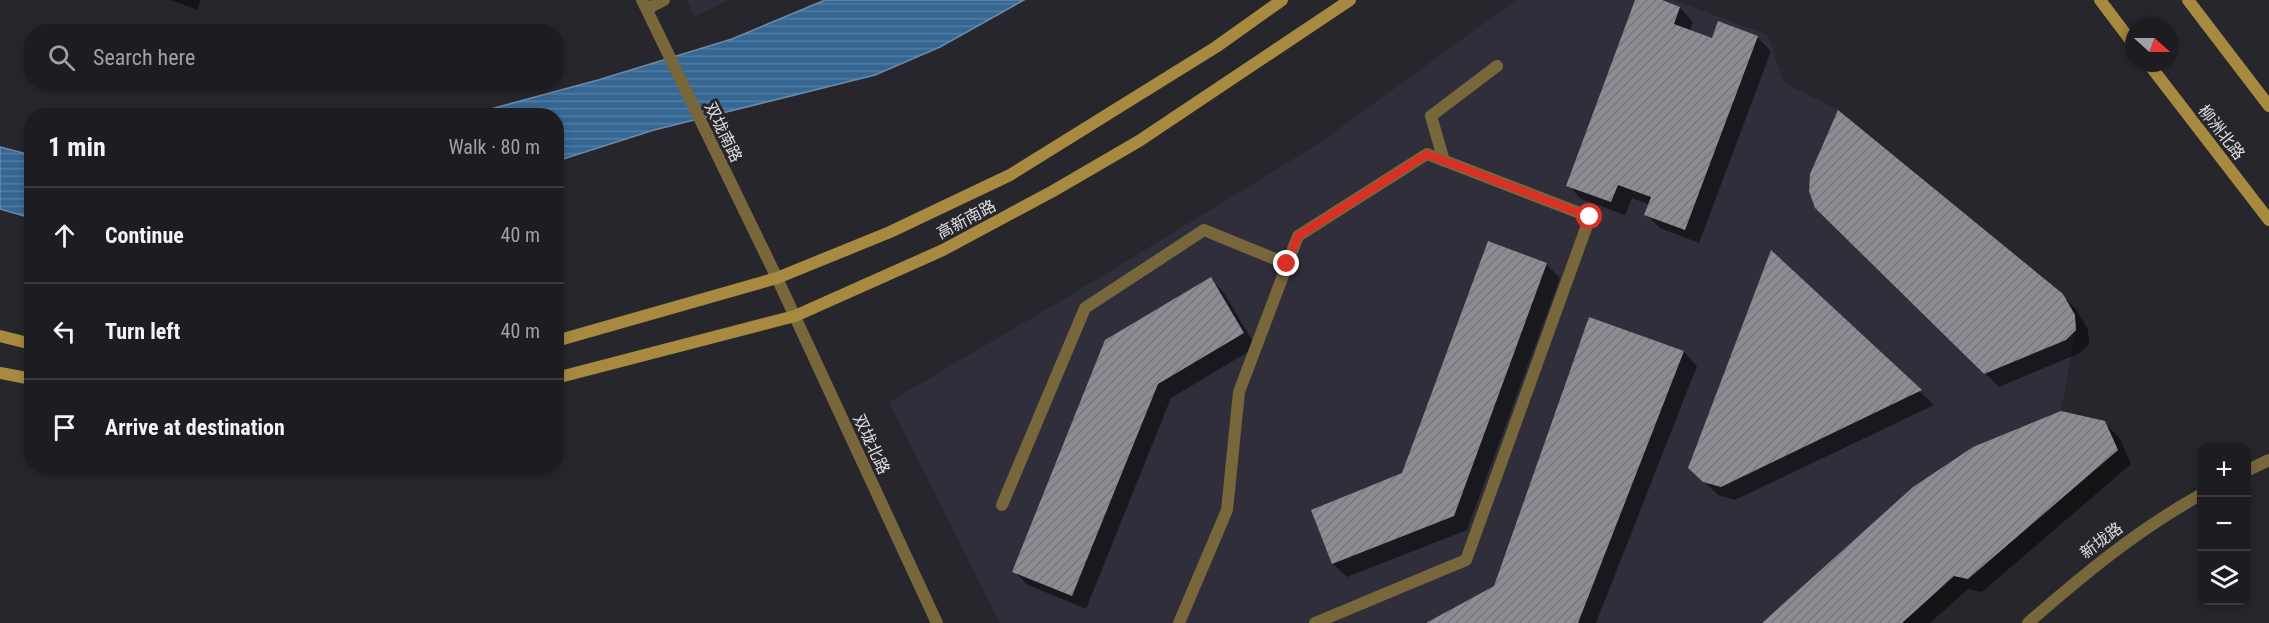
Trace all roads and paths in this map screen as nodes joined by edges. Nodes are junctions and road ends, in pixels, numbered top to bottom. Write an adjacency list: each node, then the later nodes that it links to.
1 (664, 0): 6 (street)
2 (1282, 0): 14 (main road, 高新南路)
3 (1350, 0): 15 (main road, 高新南路)
4 (2100, 0): 7 (main road)
5 (2188, 0): 10 (main road)
6 (644, 5): 14 (street, 双垅南路)
7 (2125, 33)
8 (1497, 66): 11 (street)
9 (2155, 72): 12 (main road, 柳洲北路)
10 (2269, 106)
11 (1444, 160): 13 (street); 28 (street)
12 (2269, 220)
13 (1287, 264): 25 (street); 27 (street)
14 (777, 278): 15 (street, 双垅北路); 17 (main road, 高新南路)
15 (795, 316): 20 (main road, 高新南路); 26 (street, 双垅北路)
16 (0, 336): 18 (main road)
17 (564, 339)
18 (24, 342)
19 (0, 373): 21 (main road)
20 (564, 376)
21 (24, 378)
22 (2269, 460): 23 (street)
23 (2251, 469)
24 (2197, 497): 29 (street, 新垅路)
25 (1002, 505)
26 (937, 623)
27 (1179, 623)
28 (1315, 623)
29 (2028, 623)

